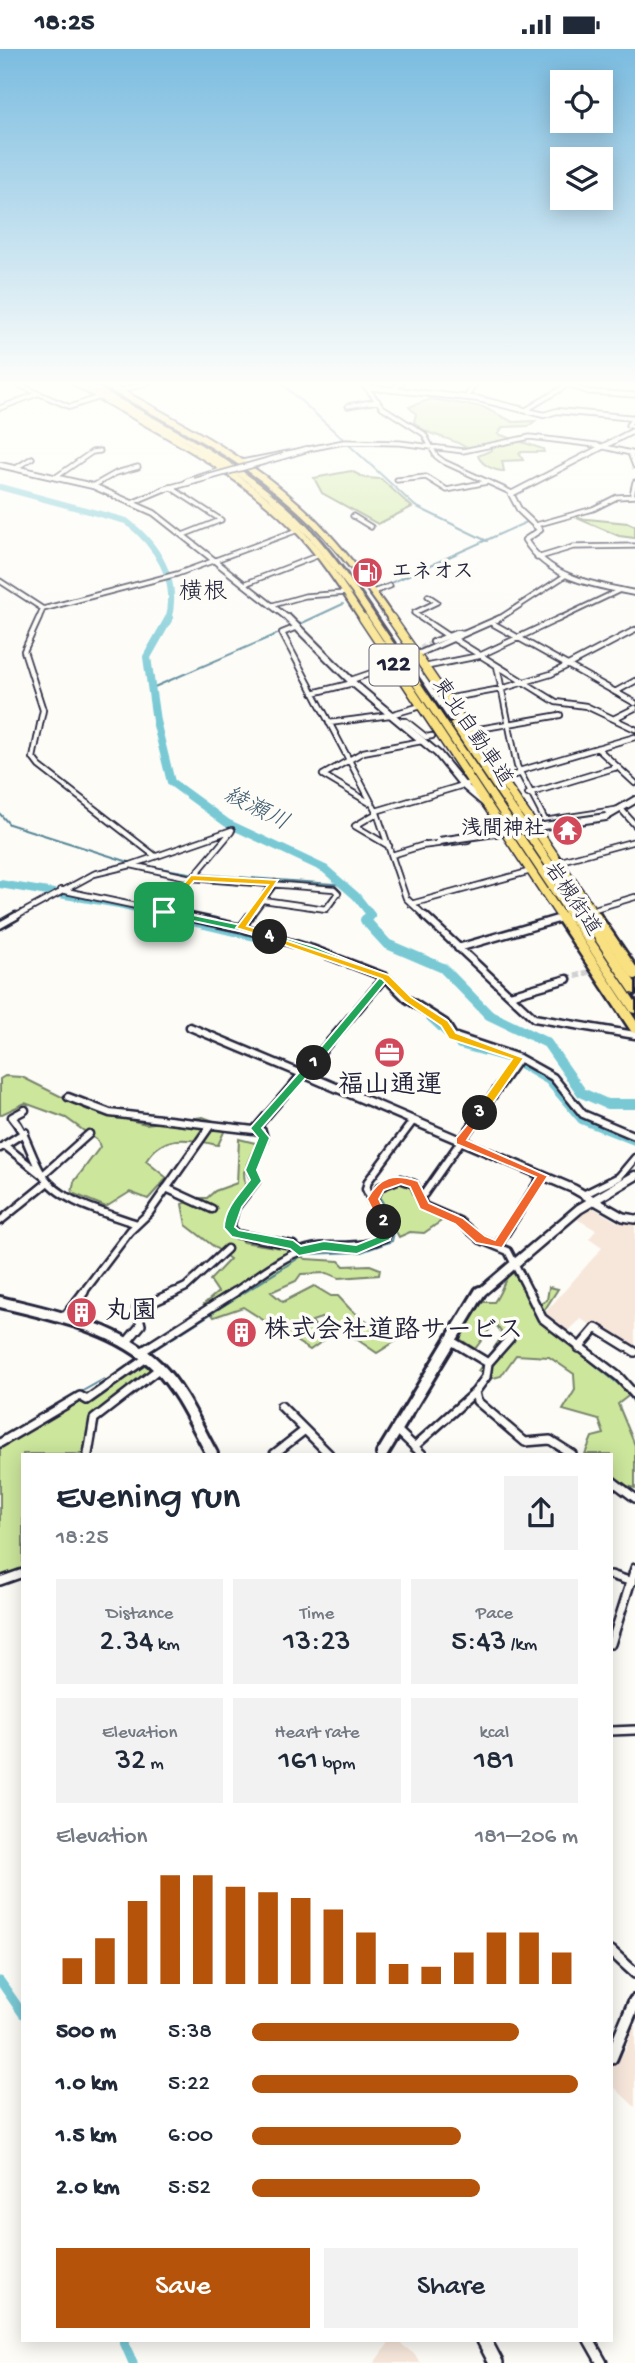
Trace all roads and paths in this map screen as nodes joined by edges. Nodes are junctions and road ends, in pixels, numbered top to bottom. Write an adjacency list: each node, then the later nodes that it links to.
1 (103, 490): 12 (street)
2 (165, 490): 12 (street)
3 (170, 490): 17 (street)
4 (254, 490): 16 (highway, 岩槻街道 / 122)
5 (263, 490): 116 (highway, 東北自動車道)
6 (271, 490): 114 (highway, 東北自動車道)
7 (281, 490): 27 (highway, 岩槻街道 / 122)
8 (505, 490): 10 (street)
9 (518, 490): 10 (street)
10 (512, 493): 14 (street)
11 (634, 495): 14 (street)
12 (134, 502): 17 (street)
13 (353, 516): 15 (street)
14 (536, 526): 20 (street)
15 (372, 527)
16 (299, 530): 19 (highway, 岩槻街道 / 122); 21 (street)
17 (183, 535): 21 (street)
18 (635, 546): 20 (street)
19 (319, 555): 24 (street); 28 (highway, 岩槻街道 / 122)
20 (537, 558): 22 (street)
21 (218, 561): 24 (street); 32 (street)
22 (566, 575): 26 (street); 33 (street)
23 (0, 581): 32 (street)
24 (247, 583): 31 (street)
25 (390, 586): 27 (street)
26 (620, 590): 29 (street); 38 (street)
27 (373, 592): 41 (highway, 岩槻街道 / 122)
28 (346, 593): 31 (street); 44 (highway, 岩槻街道 / 122)
29 (635, 593)
30 (428, 596): 37 (street)
31 (273, 605): 34 (street)
32 (43, 609): 95 (street)
33 (492, 623): 36 (street); 38 (street)
34 (297, 627): 49 (street); 52 (street)
35 (635, 631): 43 (street)
36 (465, 634): 37 (street); 39 (street)
37 (448, 636): 40 (street)
38 (518, 637): 42 (street); 43 (street)
39 (454, 639): 41 (street); 42 (street)
40 (433, 642)
41 (416, 655): 46 (highway, 岩槻街道 / 122)
42 (479, 656): 45 (street); 46 (street)
43 (565, 664): 50 (street); 53 (street)
44 (395, 665): 49 (street); 55 (highway, 岩槻街道 / 122)
45 (497, 666): 50 (street); 51 (street)
46 (424, 667): 54 (highway, 岩槻街道 / 122)
47 (370, 672): 49 (street)
48 (635, 681): 53 (street)
49 (352, 682): 52 (street); 59 (street)
50 (524, 683): 51 (street); 56 (street)
51 (500, 689): 54 (street); 66 (street)
52 (313, 692): 65 (street)
53 (615, 692): 57 (street)
54 (446, 699): 68 (highway, 岩槻街道 / 122)
55 (421, 706): 59 (street); 77 (highway, 岩槻街道 / 122)
56 (586, 706): 58 (street); 61 (street)
57 (635, 706): 61 (street)
58 (578, 711)
59 (390, 715): 62 (street); 65 (street)
60 (560, 715): 64 (street)
61 (615, 718): 67 (street)
62 (399, 721): 69 (street); 71 (street)
63 (516, 721): 64 (street)
64 (537, 721): 66 (street)
65 (329, 723): 73 (street)
66 (508, 724): 68 (street); 75 (street)
67 (635, 729)
68 (468, 731): 76 (highway, 岩槻街道 / 122)
69 (432, 736)
70 (635, 737): 72 (street)
71 (422, 741): 73 (street); 79 (street)
72 (597, 748): 74 (street); 75 (street)
73 (349, 761): 82 (street); 82 (street)
74 (617, 767): 78 (street); 80 (street)
75 (519, 773): 76 (street); 80 (street)
76 (500, 778): 87 (highway, 岩槻街道 / 122)
77 (472, 783): 79 (street); 83 (highway, 岩槻街道 / 122)
78 (635, 783)
79 (463, 785): 83 (street); 85 (street)
80 (528, 794): 86 (street)
81 (635, 800): 84 (street)
82 (372, 804): 85 (street)
83 (488, 806): 89 (highway, 岩槻街道 / 122)
84 (621, 809): 86 (street); 88 (street); 90 (street, bridge)
85 (377, 812): 92 (street); 92 (street)
86 (545, 820): 87 (street)
87 (531, 823): 96 (highway, 岩槻街道 / 122)
88 (635, 825)
89 (506, 834): 93 (street); 98 (highway, 岩槻街道 / 122)
90 (439, 841): 93 (street)
91 (635, 841): 96 (street)
92 (389, 846): 94 (street)
93 (421, 846): 94 (street)
94 (393, 855): 104 (street)
95 (155, 856): 97 (street); 99 (street)
96 (557, 862): 105 (highway, 岩槻街道 / 122)
97 (133, 864): 99 (street); 101 (street)
98 (531, 871): 104 (street); 107 (highway, 岩槻街道 / 122)
99 (191, 878): 100 (street); 106 (street)
100 (275, 883): 103 (street); 103 (street)
101 (59, 892): 106 (street); 108 (street)
102 (635, 897): 105 (street)
103 (263, 900): 109 (street)
104 (411, 904): 110 (street)
105 (591, 910): 111 (highway, 岩槻街道 / 122)
106 (164, 912): 109 (street)
107 (561, 918): 110 (street); 118 (highway, 岩槻街道 / 122)
108 (0, 925)
109 (241, 928): 112 (street)
110 (458, 948): 115 (street)
111 (635, 974)
112 (385, 977): 121 (street); 122 (street)
113 (567, 979): 115 (street)
114 (635, 991)
115 (510, 995): 119 (street)
116 (635, 1009)
117 (190, 1027): 122 (street)
118 (634, 1027): 119 (street)
119 (610, 1032): 120 (street)
120 (635, 1035)
121 (518, 1060): 130 (street); 131 (street)
122 (303, 1074): 125 (street); 127 (street)
123 (68, 1097): 126 (street)
124 (25, 1110): 128 (street)
125 (413, 1121): 131 (street); 140 (street)
126 (210, 1126): 127 (street); 137 (street)
127 (256, 1128): 149 (street)
128 (25, 1132): 132 (street); 136 (street)
129 (89, 1134): 136 (street)
130 (635, 1136)
131 (460, 1141): 134 (street); 138 (street)
132 (2, 1146): 136 (street)
133 (635, 1158): 139 (street)
134 (542, 1176): 139 (street); 147 (street)
135 (633, 1177): 139 (main road)
136 (45, 1178): 143 (street); 146 (street)
137 (166, 1188): 142 (street); 146 (street)
138 (419, 1196): 140 (street); 147 (street)
139 (589, 1196): 144 (street); 150 (main road)
140 (372, 1202): 149 (street)
141 (0, 1207): 143 (street)
142 (212, 1209)
143 (9, 1212): 145 (street)
144 (635, 1219)
145 (0, 1221)
146 (137, 1224): 152 (street)
147 (498, 1245): 150 (street)
148 (227, 1249): 155 (street)
149 (299, 1251): 158 (street)
150 (514, 1259): 154 (main road); 156 (street)
151 (0, 1302): 152 (main road)
152 (61, 1320): 155 (main road)
153 (510, 1338): 159 (street)
154 (450, 1340): 159 (street); 165 (main road)
155 (126, 1343): 158 (main road)
156 (579, 1348): 157 (street); 162 (street)
157 (635, 1352)
158 (144, 1355): 160 (main road); 166 (street)
159 (488, 1363): 161 (street)
160 (160, 1368): 168 (street); 169 (main road)
161 (475, 1392): 167 (street); 174 (street)
162 (635, 1395)
163 (281, 1406): 164 (street)
164 (305, 1430): 170 (street); 171 (street)
165 (397, 1430): 167 (street); 172 (main road)
166 (0, 1443)
167 (414, 1447): 173 (street)
168 (88, 1453)
169 (211, 1453)
170 (275, 1453)
171 (328, 1453)
172 (383, 1453)
173 (421, 1453)
174 (570, 1453)
175 (613, 1482): 176 (street)
176 (635, 1498)
177 (635, 1569): 181 (street)
178 (21, 1574): 180 (street)
179 (613, 1575): 181 (street)
180 (0, 1581)
181 (633, 1582): 182 (street)
182 (613, 1638)
183 (635, 1730): 184 (street)
184 (613, 1731)
185 (613, 1953): 186 (street)
186 (635, 1973)
187 (635, 2001): 188 (street)
188 (613, 2055)
189 (485, 2342): 191 (main road)
190 (590, 2342): 192 (street)
191 (496, 2363)
192 (602, 2363)

